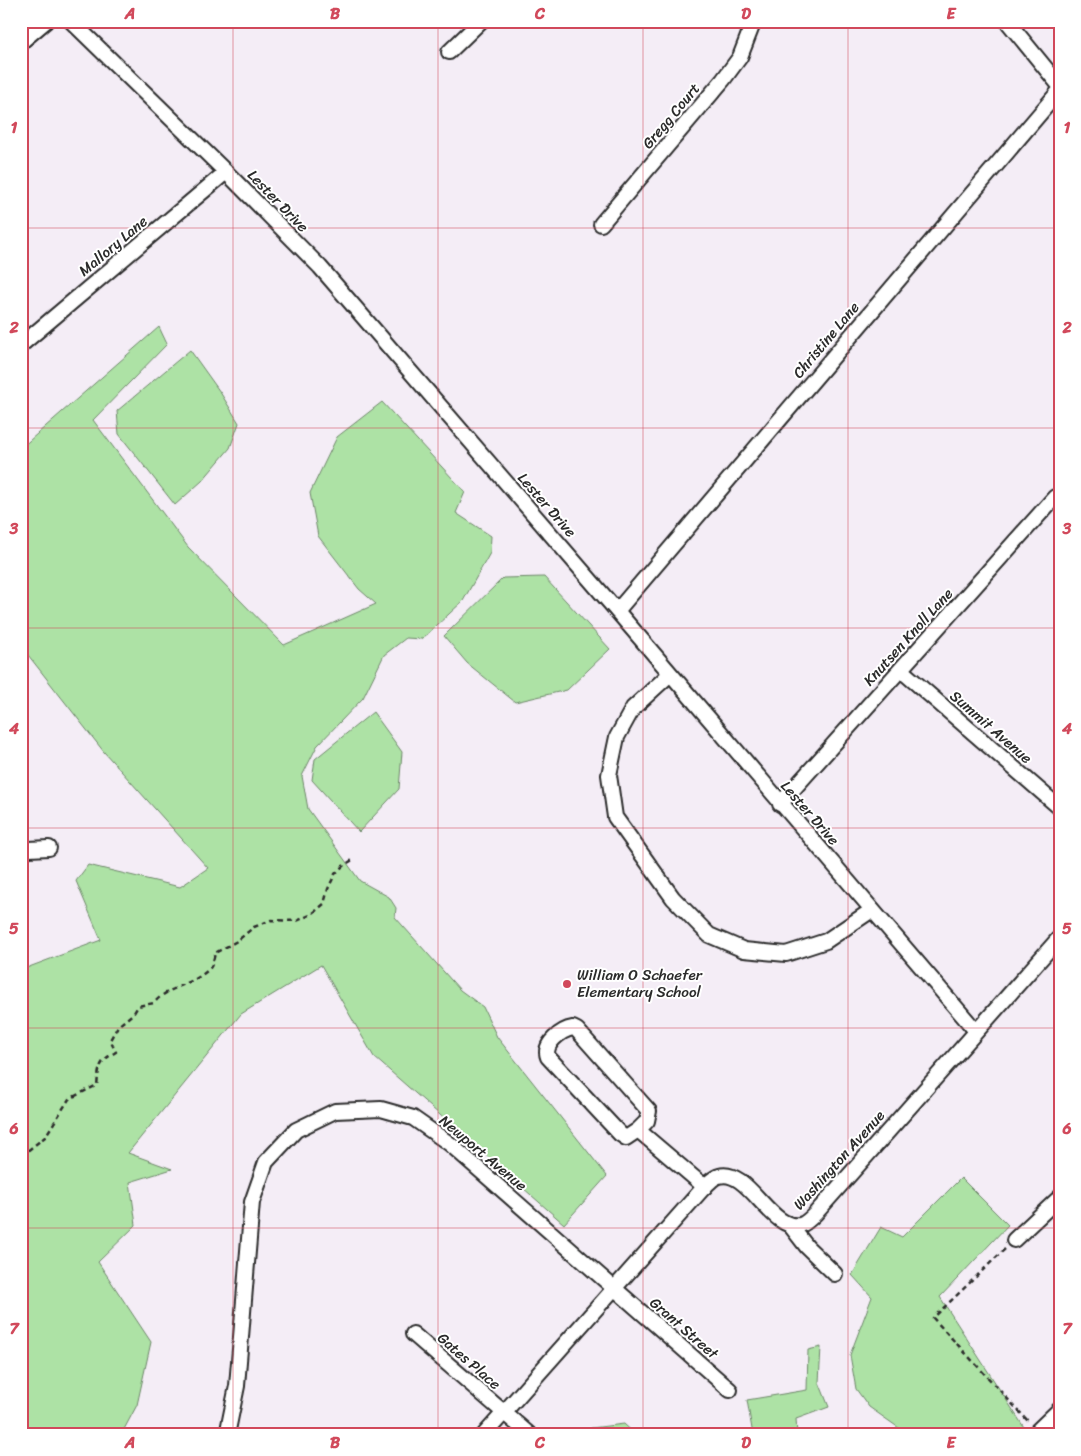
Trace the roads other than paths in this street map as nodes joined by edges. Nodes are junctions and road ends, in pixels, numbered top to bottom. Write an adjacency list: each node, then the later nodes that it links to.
1 (46, 21): 7 (street)
2 (71, 21): 10 (street, Lester Drive)
3 (481, 21): 8 (street)
4 (737, 21): 6 (street)
5 (1007, 21): 9 (street)
6 (753, 24): 11 (street, Gregg Court)
7 (21, 42)
8 (449, 52)
9 (1060, 88): 14 (street, Christine Lane)
10 (226, 172): 12 (street, Mallory Lane); 14 (street, Lester Drive)
11 (601, 224)
12 (21, 346)
13 (1060, 501): 15 (street, Knutsen Knoll Lane)
14 (617, 611): 16 (street, Lester Drive)
15 (900, 670): 17 (street, Knutsen Knoll Lane); 18 (street, Summit Avenue)
16 (670, 674): 17 (street, Lester Drive); 21 (street)
17 (780, 804): 21 (street, Lester Drive)
18 (1060, 808)
19 (49, 848): 20 (street)
20 (21, 852)
21 (872, 910): 23 (street, Lester Drive)
22 (1060, 937): 23 (street, Washington Avenue)
23 (976, 1031): 27 (street, Washington Avenue)
24 (638, 1130): 24 (street); 25 (street)
25 (705, 1187): 27 (street, Washington Avenue); 30 (street, Washington Avenue)
26 (1060, 1197): 28 (street)
27 (790, 1225): 29 (street)
28 (1014, 1240)
29 (835, 1274)
30 (615, 1289): 32 (street, Grant Street); 34 (street, Washington Avenue); 36 (street, Newport Avenue)
31 (413, 1334): 34 (street, Gates Place)
32 (730, 1390)
33 (1060, 1410): 35 (street)
34 (504, 1412): 37 (street, Washington Avenue); 38 (street, Gates Place)
35 (1037, 1431)
36 (227, 1435)
37 (484, 1435)
38 (530, 1435)

